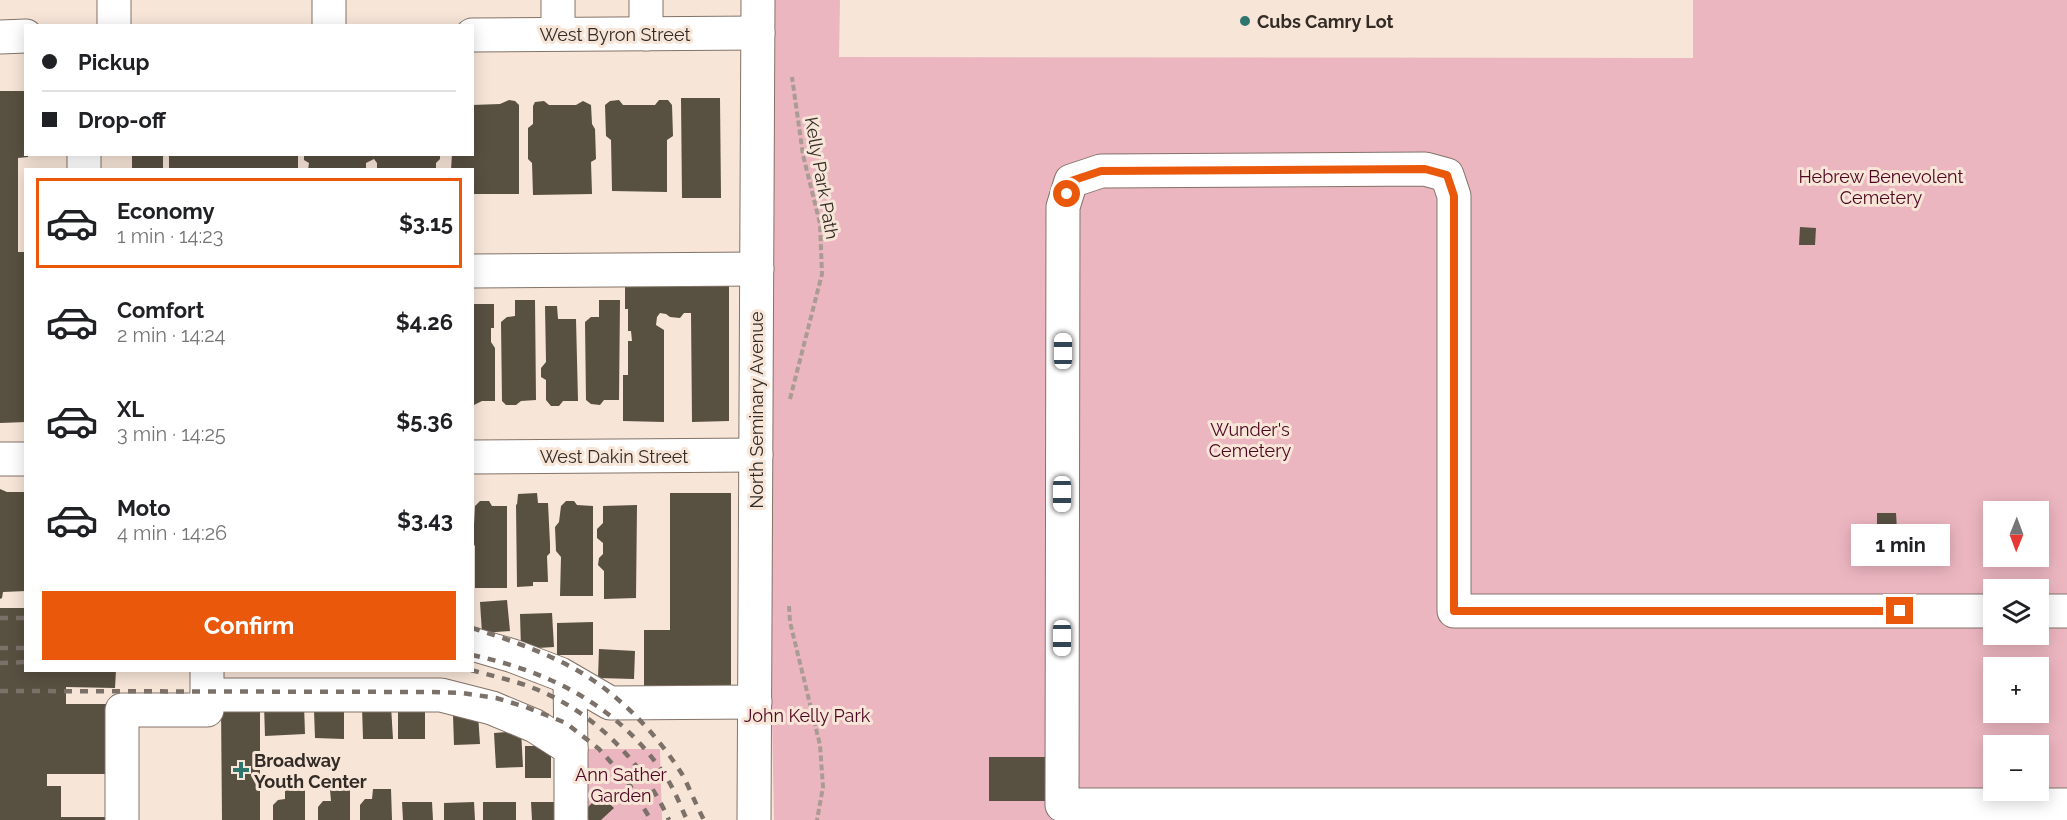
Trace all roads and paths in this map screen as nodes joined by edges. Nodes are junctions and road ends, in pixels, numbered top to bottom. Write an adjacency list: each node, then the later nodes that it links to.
1 (114, 0): 6 (street)
2 (329, 0): 7 (street)
3 (558, 0): 9 (street)
4 (646, 0): 10 (street)
5 (758, 0): 8 (street, North Seminary Avenue)
6 (114, 24)
7 (329, 24)
8 (758, 33): 10 (street, West Byron Street); 15 (street, North Seminary Avenue)
9 (558, 34): 10 (street, West Byron Street); 11 (street, West Byron Street)
10 (646, 34)
11 (474, 35)
12 (24, 36): 13 (street)
13 (0, 37)
14 (791, 74): 17 (path, Kelly Park Path)
15 (757, 269): 16 (street); 18 (street, North Seminary Avenue)
16 (474, 271)
17 (788, 408)
18 (756, 455): 19 (street, West Dakin Street); 29 (street, North Seminary Avenue)
19 (474, 457)
20 (0, 459): 21 (street)
21 (24, 459)
22 (789, 600): 35 (path)
23 (1983, 611): 31 (street)
24 (2049, 611): 25 (street)
25 (2067, 611)
26 (474, 645): 27 (street)
27 (570, 680): 29 (street); 30 (street)
28 (207, 683): 30 (street); 32 (street)
29 (755, 702): 34 (street, North Seminary Avenue)
30 (572, 749): 33 (street)
31 (2067, 805)
32 (122, 820)
33 (571, 820)
34 (754, 820)
35 (817, 820)

